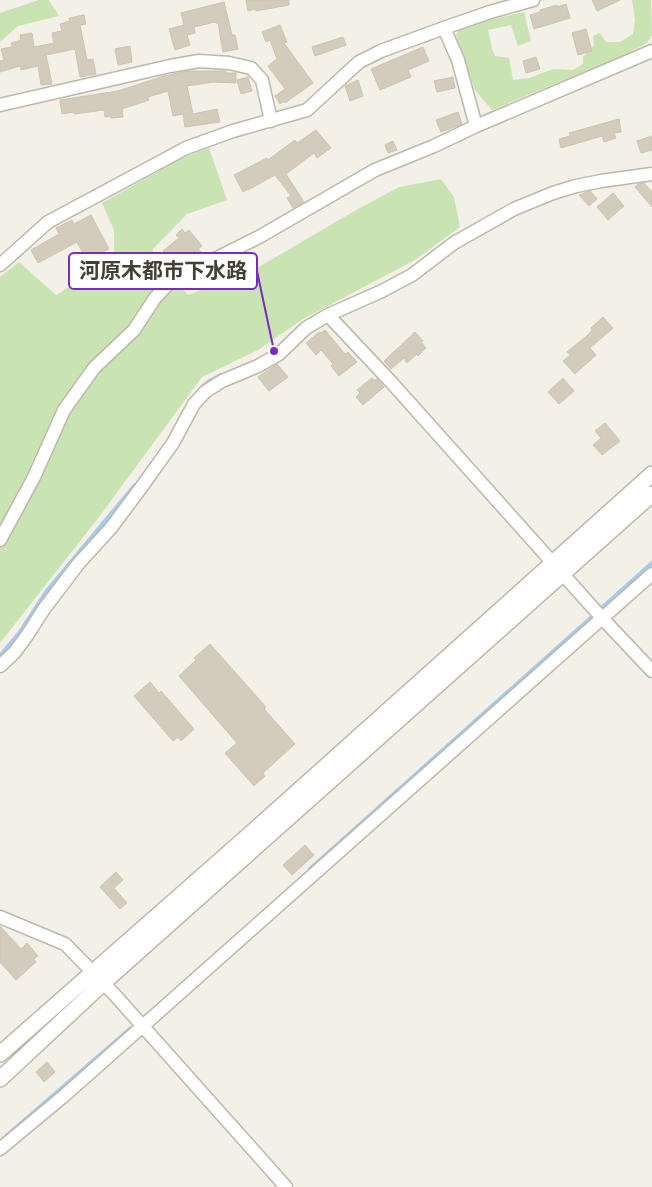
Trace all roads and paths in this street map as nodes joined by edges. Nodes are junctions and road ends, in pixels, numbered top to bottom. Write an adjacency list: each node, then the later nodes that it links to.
1 (533, 0): 2 (street)
2 (444, 28): 5 (street); 6 (street)
3 (652, 51): 6 (street)
4 (0, 105): 5 (street)
5 (271, 121): 8 (street)
6 (476, 126): 12 (street)
7 (652, 174): 9 (street)
8 (0, 265)
9 (328, 315): 13 (street); 16 (street)
10 (652, 474): 13 (street)
11 (652, 494): 13 (street)
12 (0, 540)
13 (558, 568): 15 (street); 19 (street); 20 (street)
14 (652, 574): 15 (street)
15 (602, 618): 17 (street); 21 (street)
16 (0, 666)
17 (652, 671)
18 (0, 917): 19 (street)
19 (92, 972): 20 (street); 22 (street)
20 (104, 983): 21 (street); 23 (street)
21 (142, 1027): 24 (street); 25 (street)
22 (0, 1054)
23 (0, 1079)
24 (0, 1149)
25 (286, 1187)

